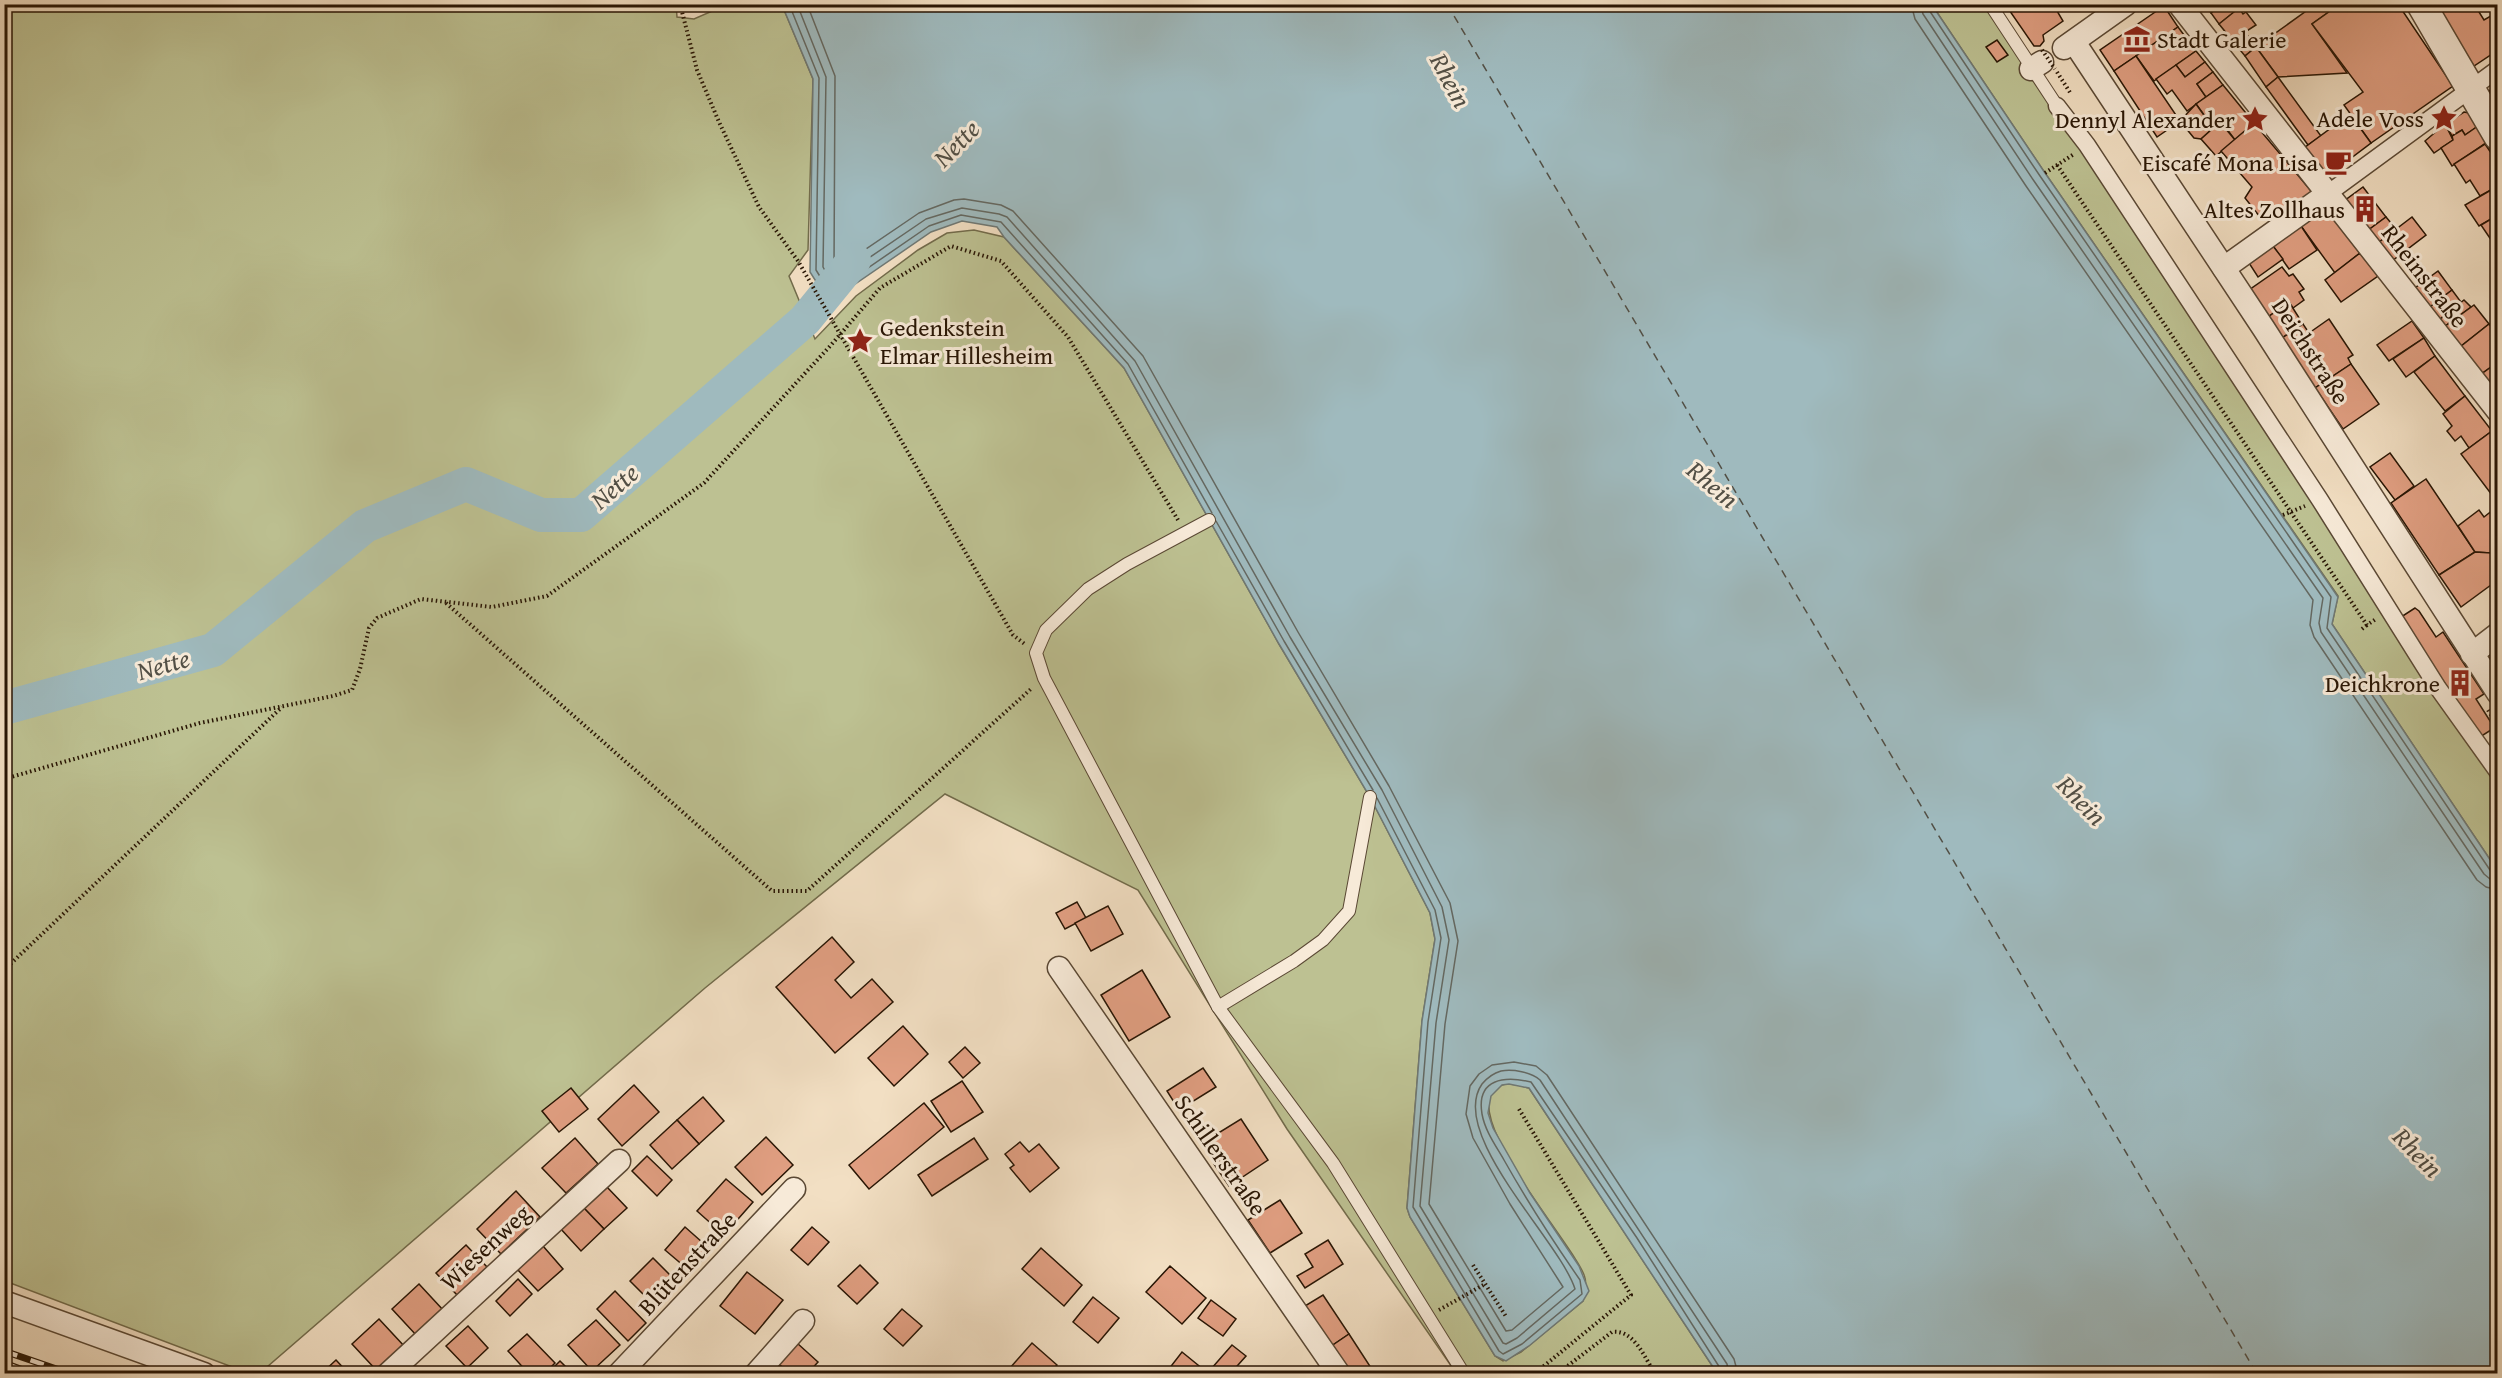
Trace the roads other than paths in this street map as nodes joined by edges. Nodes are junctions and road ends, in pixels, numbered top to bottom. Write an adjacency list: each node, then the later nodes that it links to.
1 (1990, 4): 7 (lane)
2 (2126, 4): 10 (street, Deichstraße)
3 (2179, 4): 9 (street, Rheinstraße)
4 (2421, 4): 6 (street)
5 (2498, 69): 6 (street)
6 (2470, 88): 8 (street); 9 (street)
7 (2057, 105): 16 (street)
8 (2498, 136)
9 (2326, 195): 10 (street); 11 (street, Rheinstraße)
10 (2224, 268): 14 (street, Deichstraße)
11 (2498, 411)
12 (1209, 520): 19 (lane)
13 (2498, 634): 14 (street)
14 (2472, 654): 15 (street, Deichstraße)
15 (2498, 693)
16 (2498, 772)
17 (1370, 797): 19 (lane)
18 (1059, 968): 28 (street, Schillerstraße)
19 (1218, 1006): 29 (lane)
20 (619, 1161): 25 (street, Wiesenweg)
21 (794, 1189): 26 (street, Blütenstraße)
22 (4, 1302): 24 (street)
23 (803, 1321): 27 (street)
24 (204, 1374)
25 (388, 1374)
26 (619, 1374)
27 (756, 1374)
28 (1338, 1374)
29 (1464, 1374)

